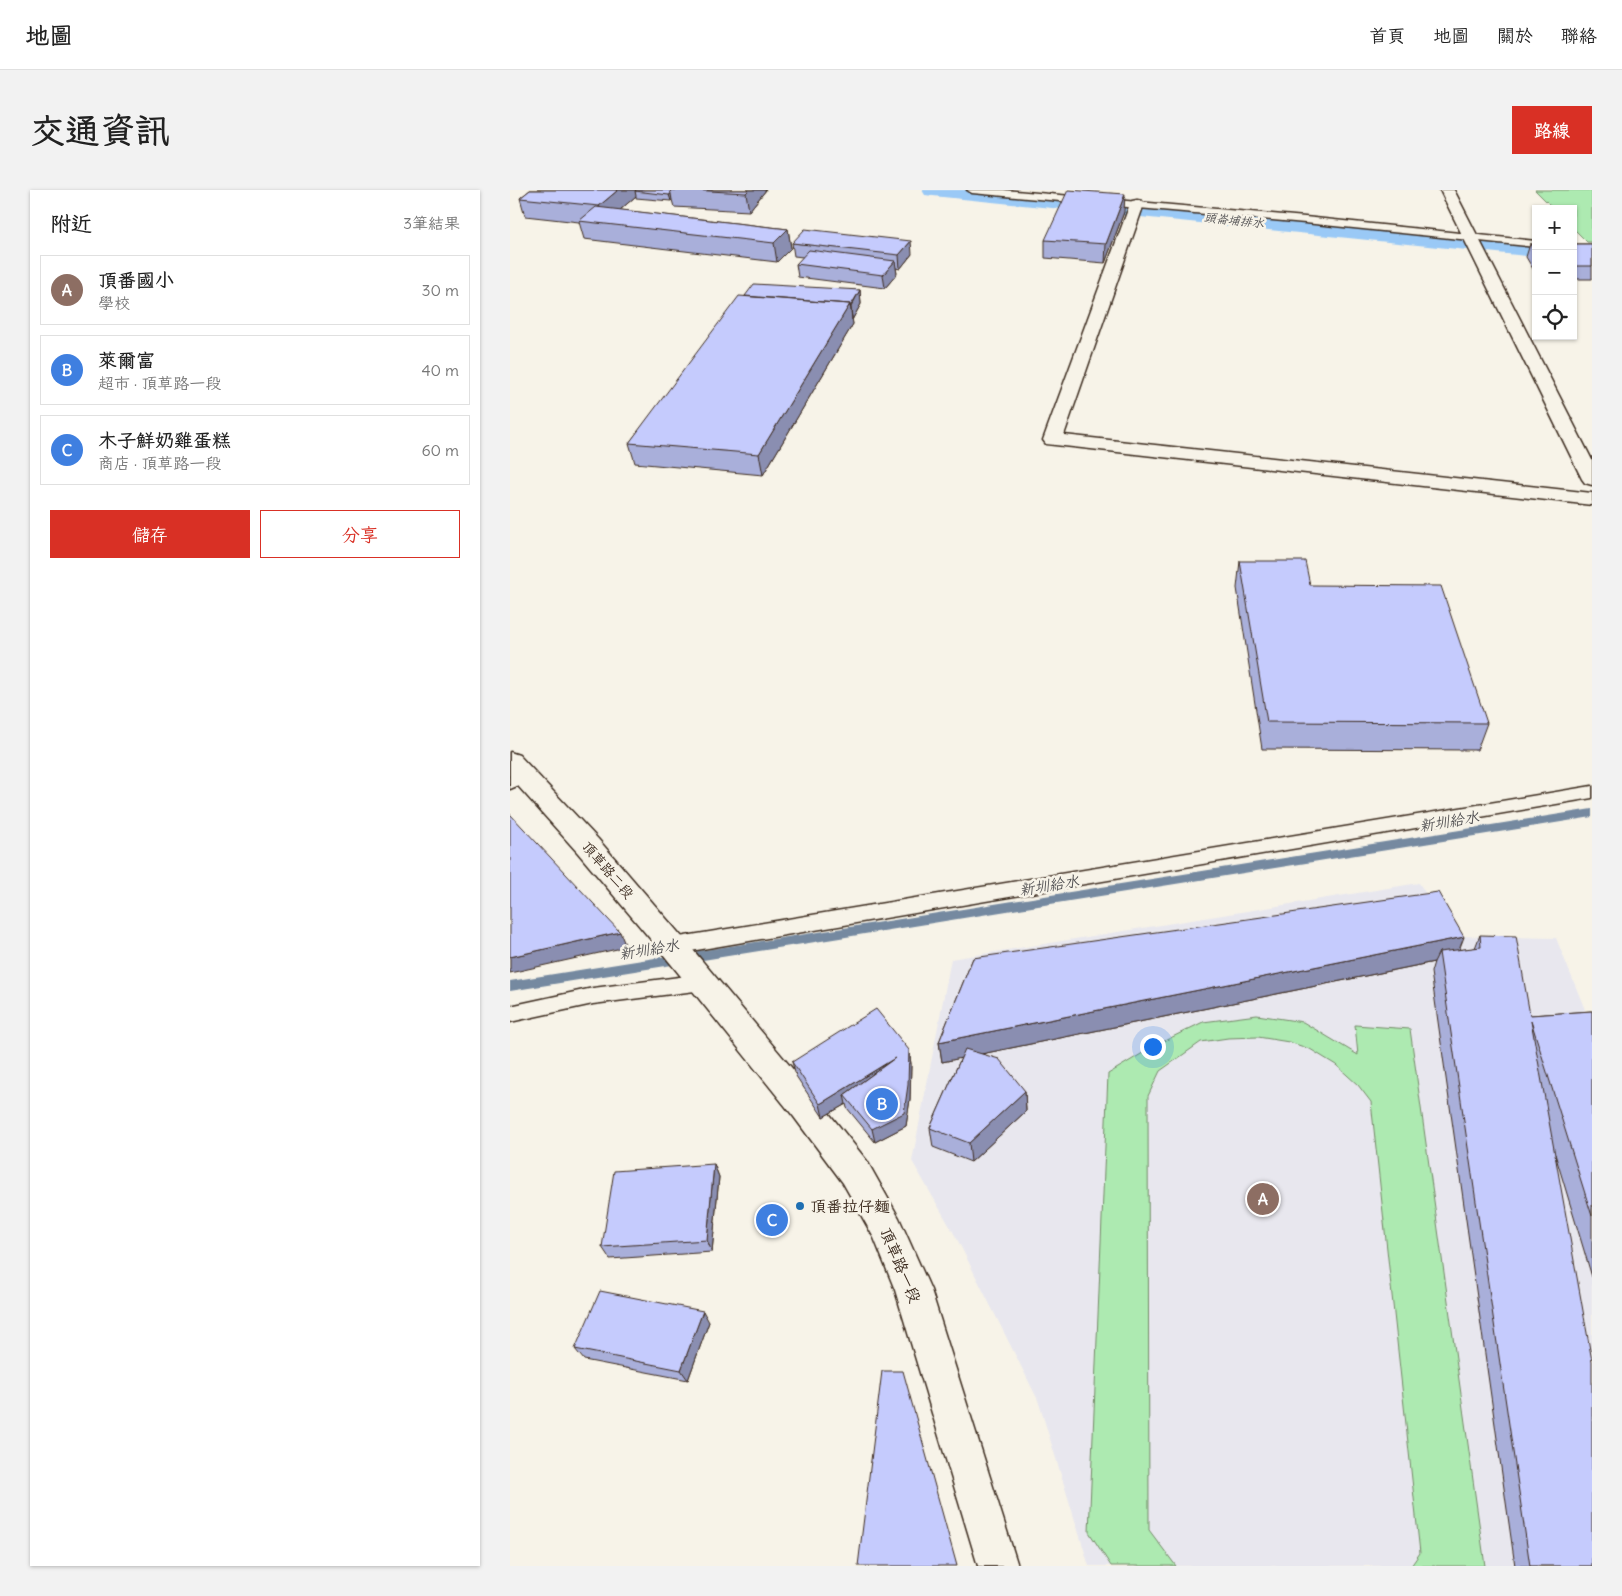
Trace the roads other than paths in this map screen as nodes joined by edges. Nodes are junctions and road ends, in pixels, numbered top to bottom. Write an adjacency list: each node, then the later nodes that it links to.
1 (972, 190): 3 (lane)
2 (1446, 190): 4 (street)
3 (1135, 210): 4 (lane); 7 (street)
4 (1469, 237): 5 (lane); 6 (street)
5 (1532, 244)
6 (1592, 479)
7 (1592, 499)
8 (515, 773): 10 (street, 頂草路二段)
9 (1592, 792): 10 (lane)
10 (673, 946): 11 (street, 頂草路二段)
11 (703, 982): 12 (lane); 13 (street, 頂草路一段)
12 (510, 1014)
13 (998, 1566)

